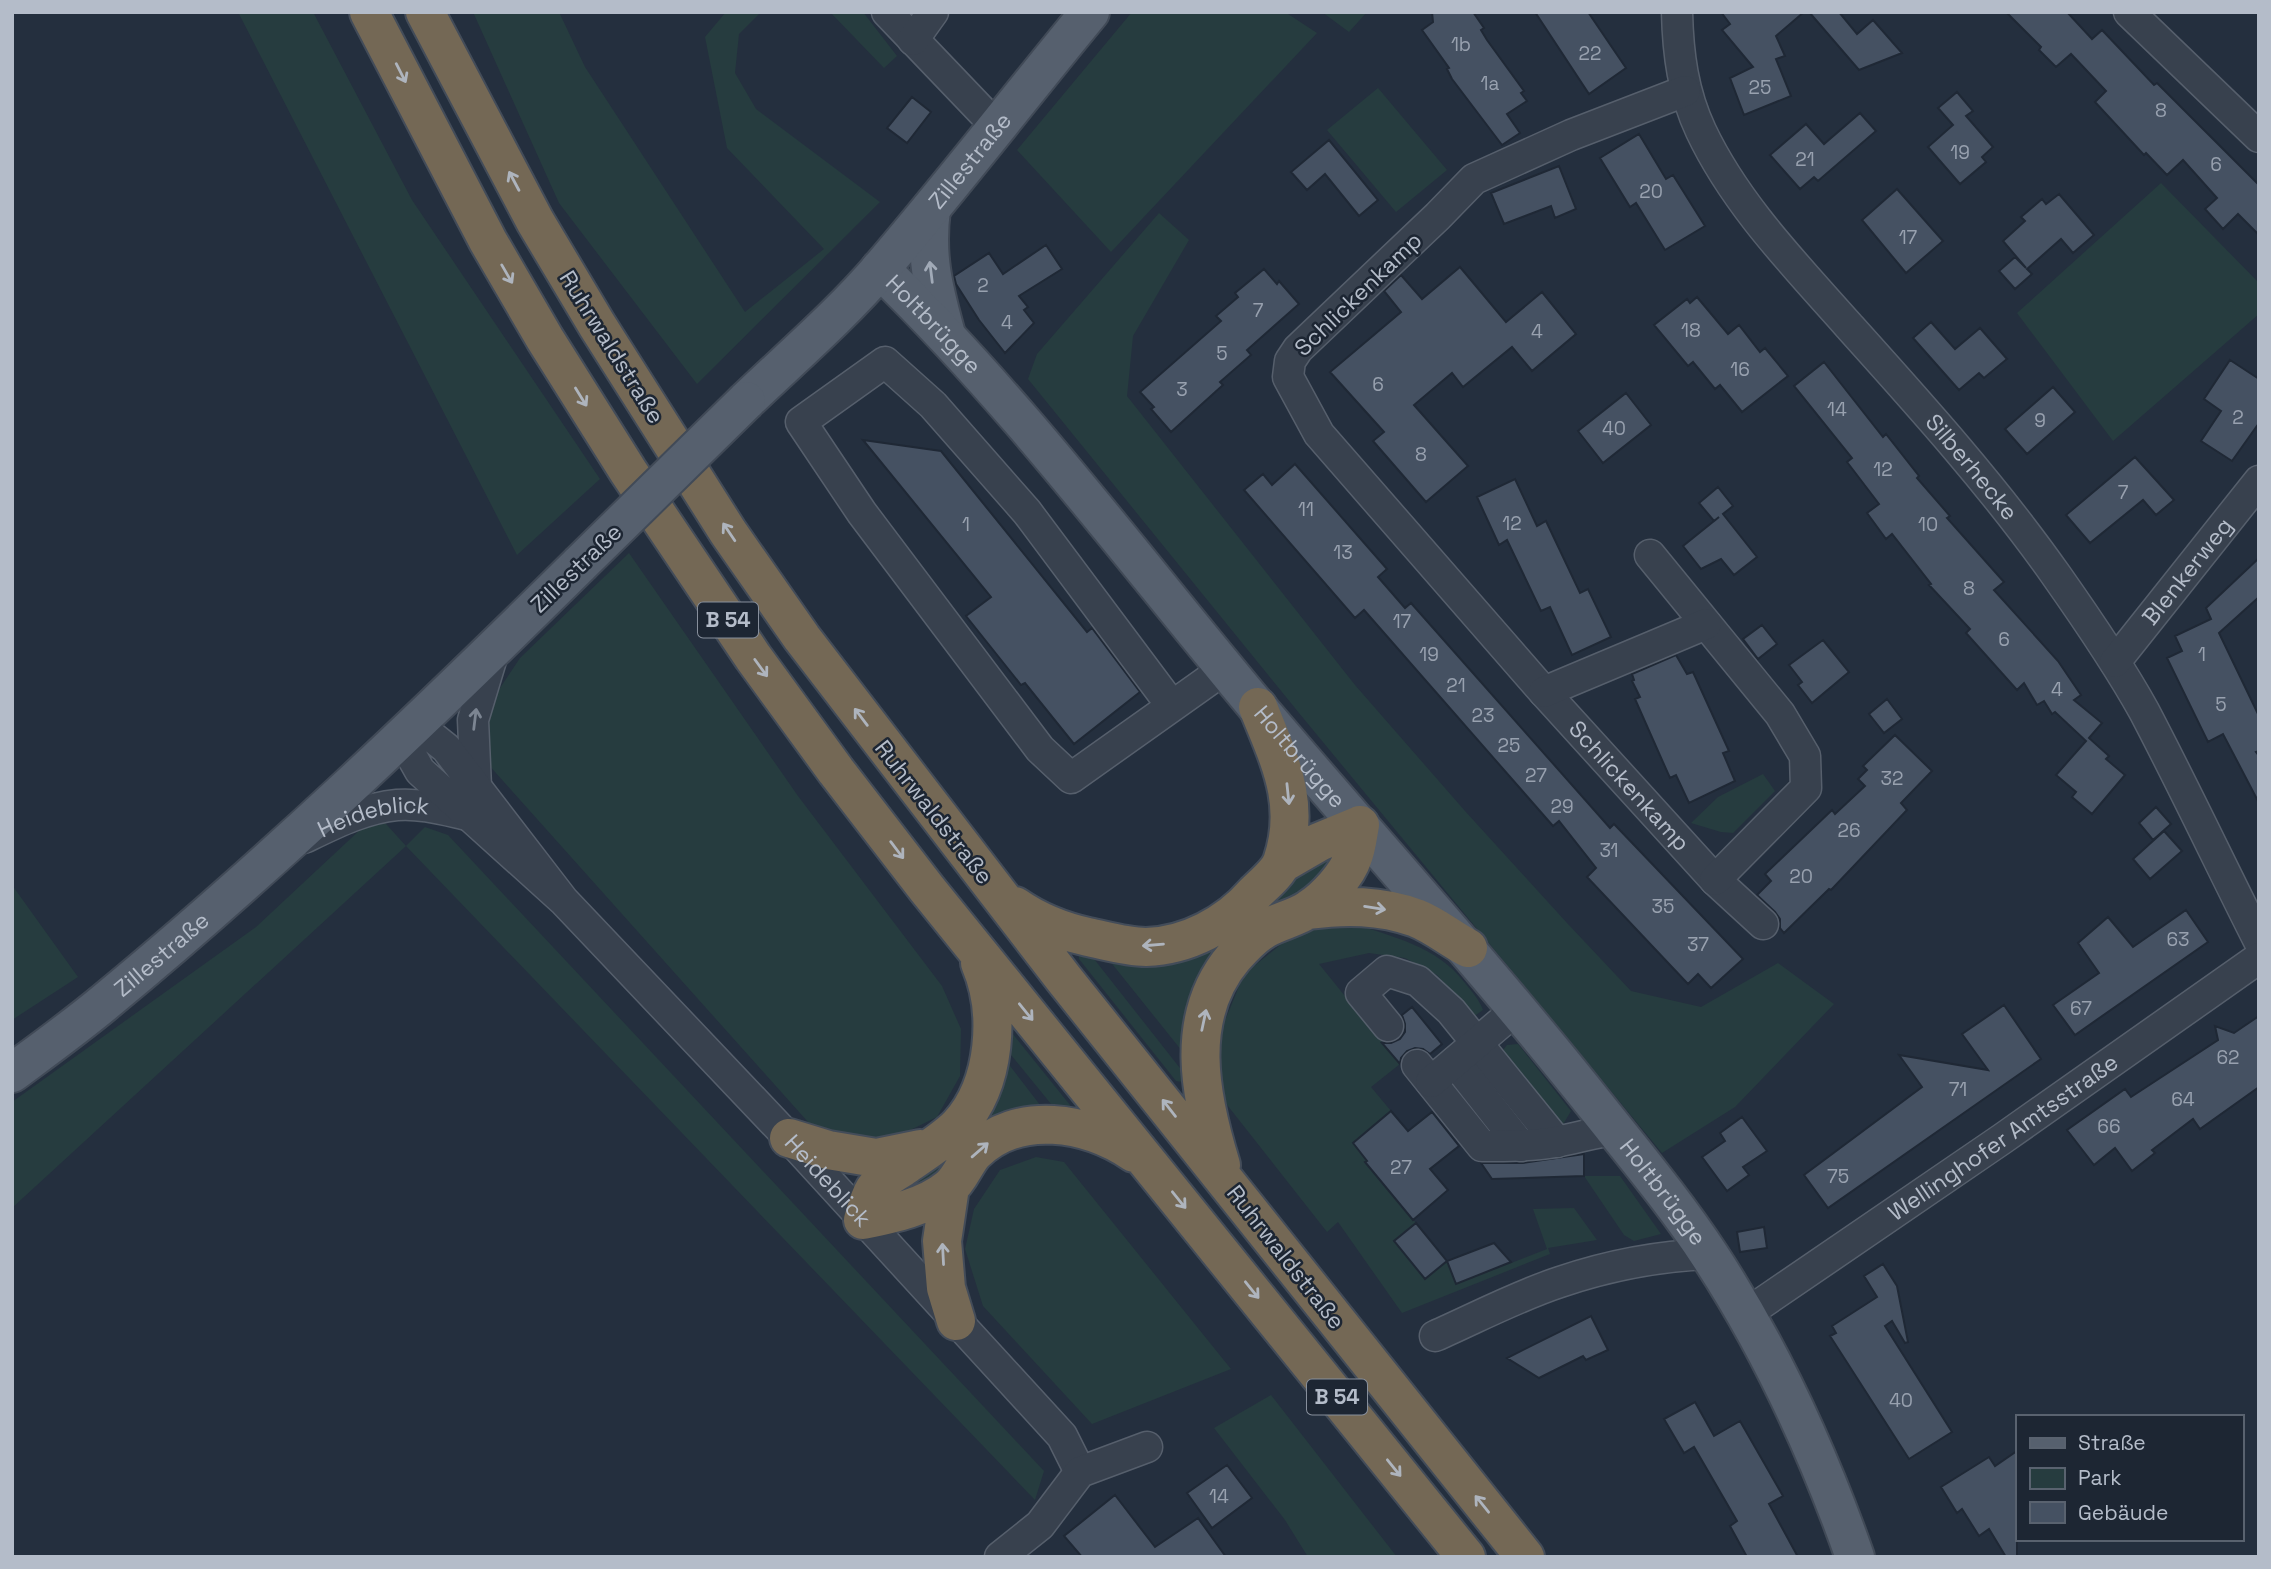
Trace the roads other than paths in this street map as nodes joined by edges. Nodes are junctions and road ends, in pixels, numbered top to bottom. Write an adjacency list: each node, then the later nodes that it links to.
1 (369, 12): 35 (highway, Ruhrwaldstraße / B 54, one-way to 35)
2 (425, 12): 31 (highway, Ruhrwaldstraße / B 54, one-way to 2)
3 (887, 12): 8 (street)
4 (933, 12): 8 (street)
5 (1090, 12): 10 (main road, Zillestraße)
6 (1677, 12): 9 (street, Silberhecke)
7 (2129, 12): 11 (street)
8 (913, 40): 10 (street)
9 (1685, 91): 19 (street, Silberhecke); 21 (street, Schlickenkamp)
10 (996, 126): 12 (main road, Zillestraße)
11 (2259, 137)
12 (931, 209): 13 (main road, Zillestraße); 14 (main road, one-way to 12)
13 (880, 269): 14 (main road, Holtbrügge); 18 (main road, Zillestraße, bridge)
14 (945, 333): 20 (main road, Holtbrügge)
15 (2259, 481): 19 (street, Blenkerweg)
16 (1650, 555): 17 (street)
17 (1706, 624): 21 (street); 30 (street)
18 (495, 647): 24 (main road, Zillestraße); 25 (street, one-way to 18)
19 (2115, 662): 36 (street, Silberhecke)
20 (1224, 666): 22 (street); 23 (main road, Holtbrügge)
21 (1544, 692): 30 (street, Schlickenkamp)
22 (1172, 706): 22 (street)
23 (1258, 707): 27 (main road, Holtbrügge); 29 (highway, one-way to 29)
24 (407, 730): 25 (street, Heideblick); 26 (street, Heideblick); 28 (main road, Zillestraße)
25 (476, 787): 32 (street, Heideblick)
26 (470, 816): 28 (street, Heideblick); 32 (street, Heideblick)
27 (1360, 825): 29 (highway); 33 (highway); 37 (main road, Holtbrügge)
28 (282, 849): 42 (main road, Zillestraße)
29 (1281, 864): 31 (highway, one-way to 31)
30 (1715, 880): 34 (street, Schlickenkamp)
31 (988, 882): 48 (highway, Ruhrwaldstraße / B 54, one-way to 31)
32 (563, 900): 44 (street, Heideblick)
33 (1308, 910): 37 (highway, one-way to 37); 48 (highway, one-way to 33)
34 (1763, 924)
35 (968, 939): 46 (highway); 47 (highway, Ruhrwaldstraße / B 54, one-way to 47)
36 (2259, 941)
37 (1468, 948): 39 (main road, Holtbrügge)
38 (2259, 958): 52 (street, Wellinghofer Amtsstraße)
39 (1518, 1008): 41 (street); 43 (main road, Holtbrügge)
40 (1388, 1027): 41 (street)
41 (1443, 1062): 45 (street); 45 (street)
42 (12, 1073)
43 (1615, 1130): 45 (street); 51 (main road, Holtbrügge)
44 (789, 1138): 46 (highway); 50 (street, Heideblick)
45 (1557, 1142)
46 (929, 1147): 50 (highway)
47 (1150, 1163): 49 (highway, one-way to 47); 58 (highway, Ruhrwaldstraße / B 54, one-way to 58)
48 (1226, 1181): 59 (highway, Ruhrwaldstraße / B 54, one-way to 48)
49 (950, 1186): 50 (highway); 53 (highway, one-way to 49)
50 (863, 1220): 53 (street, Heideblick)
51 (1709, 1254): 52 (main road, Holtbrügge); 54 (street, Holtbrügge)
52 (1746, 1314): 60 (main road, Holtbrügge)
53 (956, 1321): 56 (street, Heideblick)
54 (1435, 1336)
55 (1147, 1447): 56 (street)
56 (1080, 1472): 57 (street)
57 (1000, 1557)
58 (1466, 1557)
59 (1525, 1557)
60 (1855, 1557)

